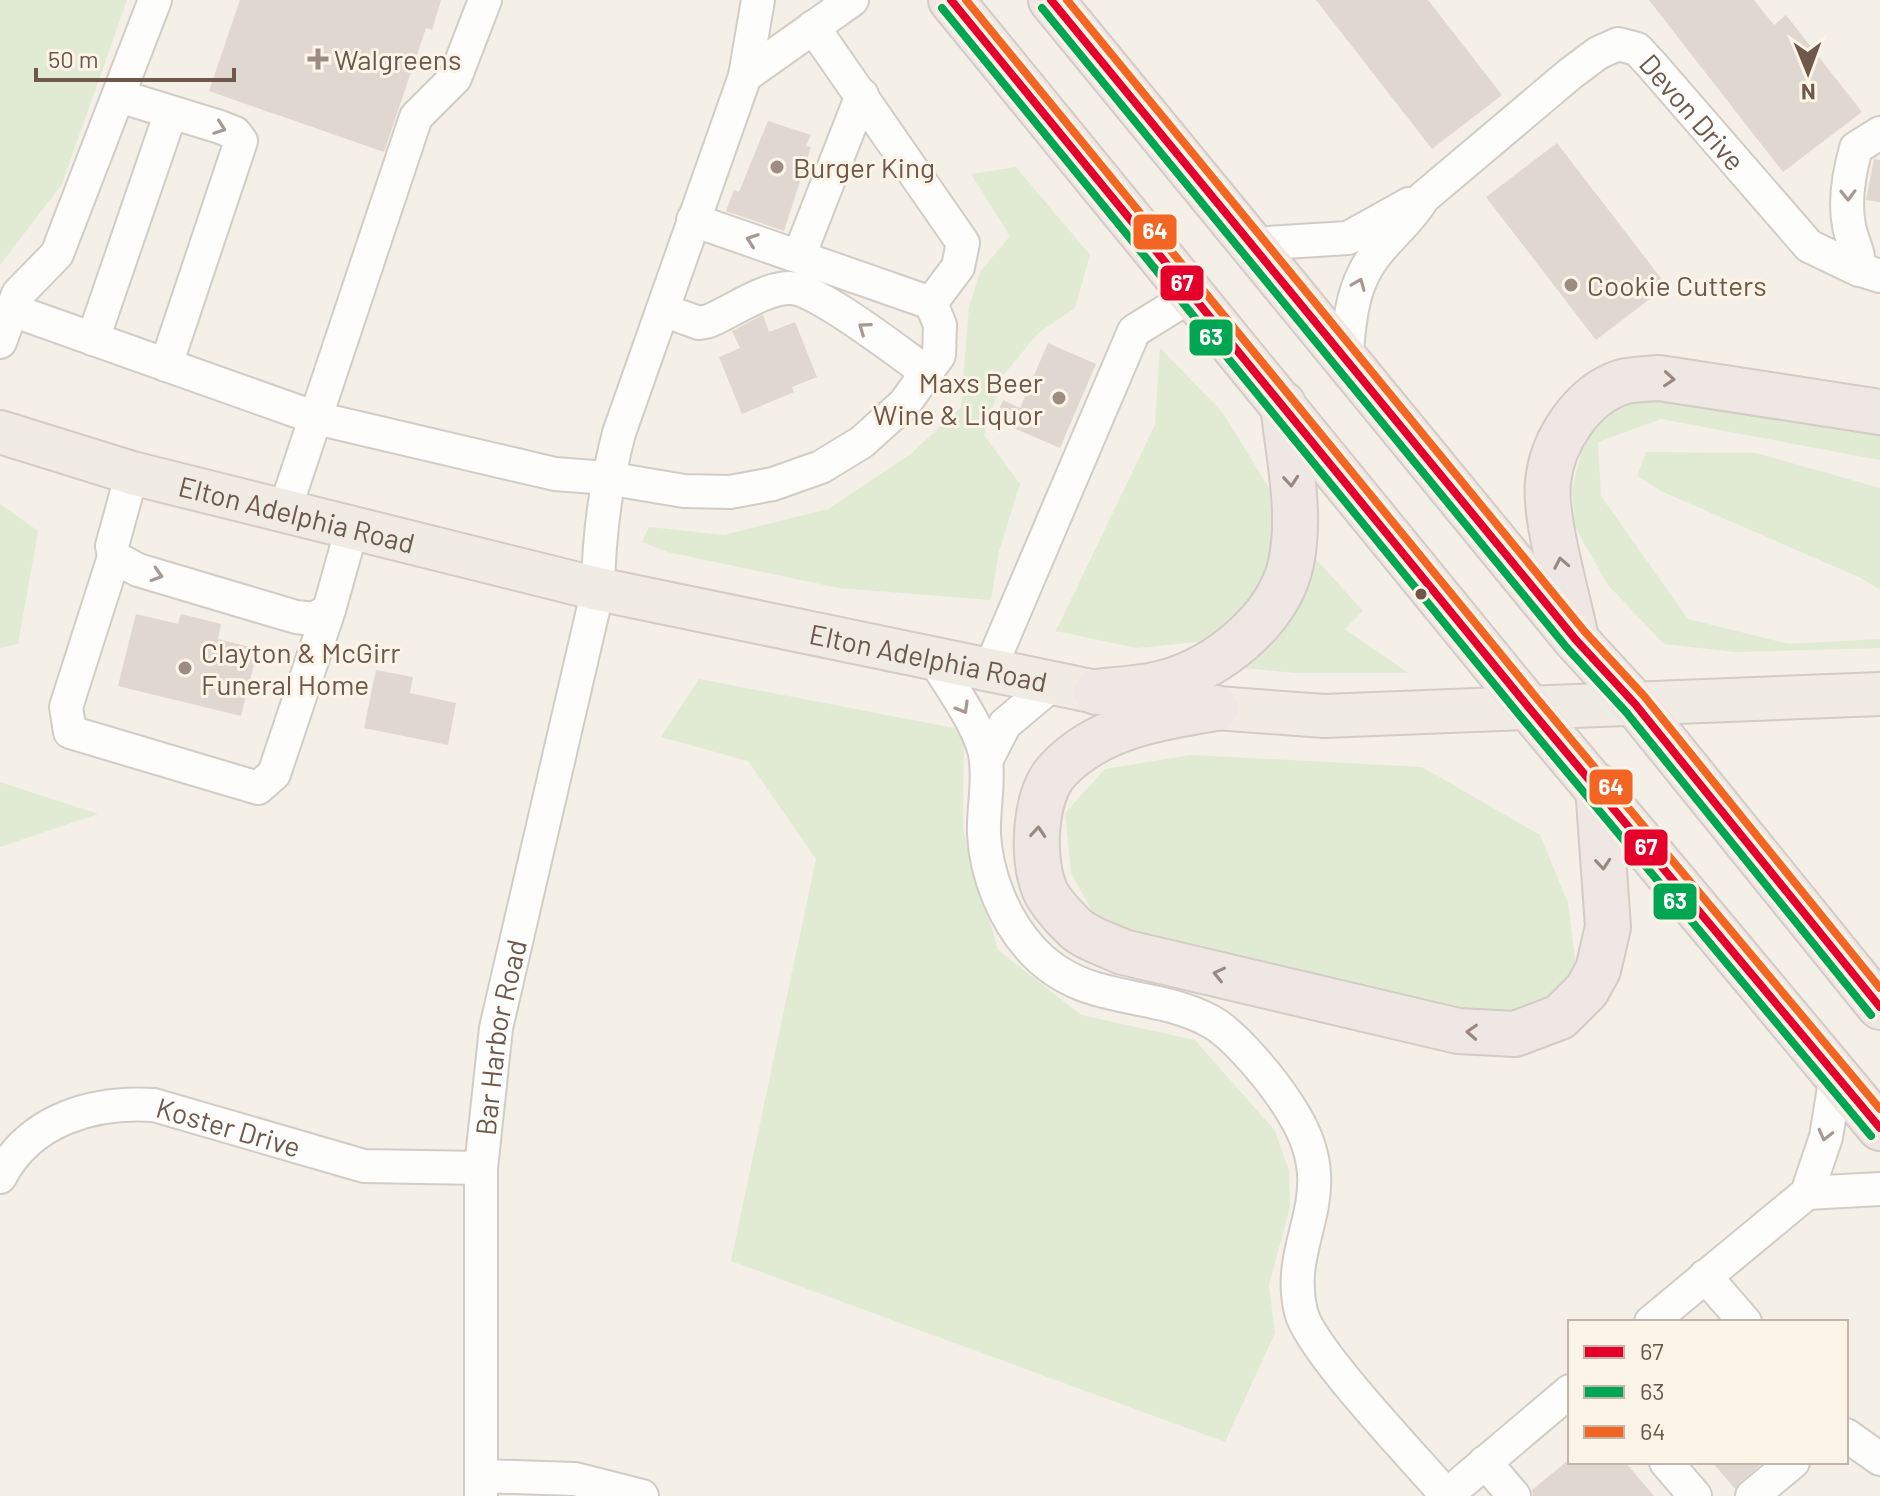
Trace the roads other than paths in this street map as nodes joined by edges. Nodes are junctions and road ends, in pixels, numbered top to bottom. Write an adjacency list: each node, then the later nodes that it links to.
1 (155, 0): 10 (street)
2 (485, 0): 29 (street)
3 (758, 0): 8 (street, Bar Harbor Road)
4 (852, 0): 7 (street)
5 (951, 0): 18 (highway)
6 (1051, 0): 15 (highway)
7 (813, 27): 8 (street); 9 (street)
8 (745, 76): 14 (street, Bar Harbor Road)
9 (862, 95): 16 (street); 19 (street)
10 (119, 96): 11 (street); 20 (street)
11 (171, 112): 22 (street); 25 (street, one-way to 25)
12 (1880, 133): 17 (street, one-way to 17)
13 (1423, 198): 15 (street); 17 (street, Devon Drive); 24 (street, one-way to 13)
14 (693, 220): 16 (street, one-way to 14); 21 (street, Bar Harbor Road)
15 (1252, 244): 24 (highway)
16 (799, 256): 19 (street)
17 (1870, 273)
18 (1192, 295): 27 (highway); 40 (street)
19 (931, 303): 26 (street)
20 (12, 310): 22 (street); 23 (street)
21 (663, 310): 26 (street, one-way to 21); 32 (street, Bar Harbor Road)
22 (93, 339): 25 (street)
23 (0, 342)
24 (1346, 360): 38 (highway)
25 (166, 365): 29 (street)
26 (928, 373): 32 (street)
27 (1283, 404): 41 (highway, one-way to 41); 45 (highway)
28 (1880, 412): 38 (highway, one-way to 28)
29 (316, 418): 32 (street); 33 (street)
30 (0, 432): 31 (main road, Elton Adelphia Road)
31 (132, 473): 33 (main road, Elton Adelphia Road); 35 (street)
32 (607, 478): 36 (street, Bar Harbor Road)
33 (284, 512): 34 (main road, Elton Adelphia Road)
34 (352, 528): 36 (main road, Elton Adelphia Road); 37 (street)
35 (114, 557): 37 (street, one-way to 37); 37 (street)
36 (598, 589): 39 (main road, Elton Adelphia Road); 51 (street, Bar Harbor Road)
37 (329, 610)
38 (1576, 640): 43 (highway)
39 (934, 659): 40 (main road, Elton Adelphia Road); 46 (street, one-way to 46)
40 (989, 671): 41 (main road, Elton Adelphia Road)
41 (1075, 687): 44 (main road, Elton Adelphia Road); 46 (street)
42 (1880, 694): 43 (main road, Elton Adelphia Road)
43 (1635, 704): 45 (main road, Elton Adelphia Road); 48 (highway)
44 (1216, 708): 45 (main road, Elton Adelphia Road); 47 (highway, one-way to 44)
45 (1530, 709): 47 (highway)
46 (987, 759): 66 (street)
47 (1598, 786): 49 (highway)
48 (1880, 1007)
49 (1836, 1075): 50 (highway); 54 (street, one-way to 54)
50 (1880, 1128)
51 (481, 1168): 52 (street, Koster Drive); 64 (street, Bar Harbor Road)
52 (0, 1177)
53 (1880, 1189): 54 (street)
54 (1807, 1193): 55 (street)
55 (1705, 1276): 56 (street); 57 (street)
56 (1653, 1320)
57 (1743, 1320)
58 (1568, 1393): 61 (street)
59 (1848, 1436): 60 (street)
60 (1880, 1459)
61 (1485, 1462): 66 (street); 67 (street)
62 (1668, 1464): 68 (street)
63 (1791, 1464): 69 (street)
64 (482, 1486): 65 (street)
65 (642, 1496)
66 (1447, 1496)
67 (1514, 1496)
68 (1695, 1496)
69 (1752, 1496)

